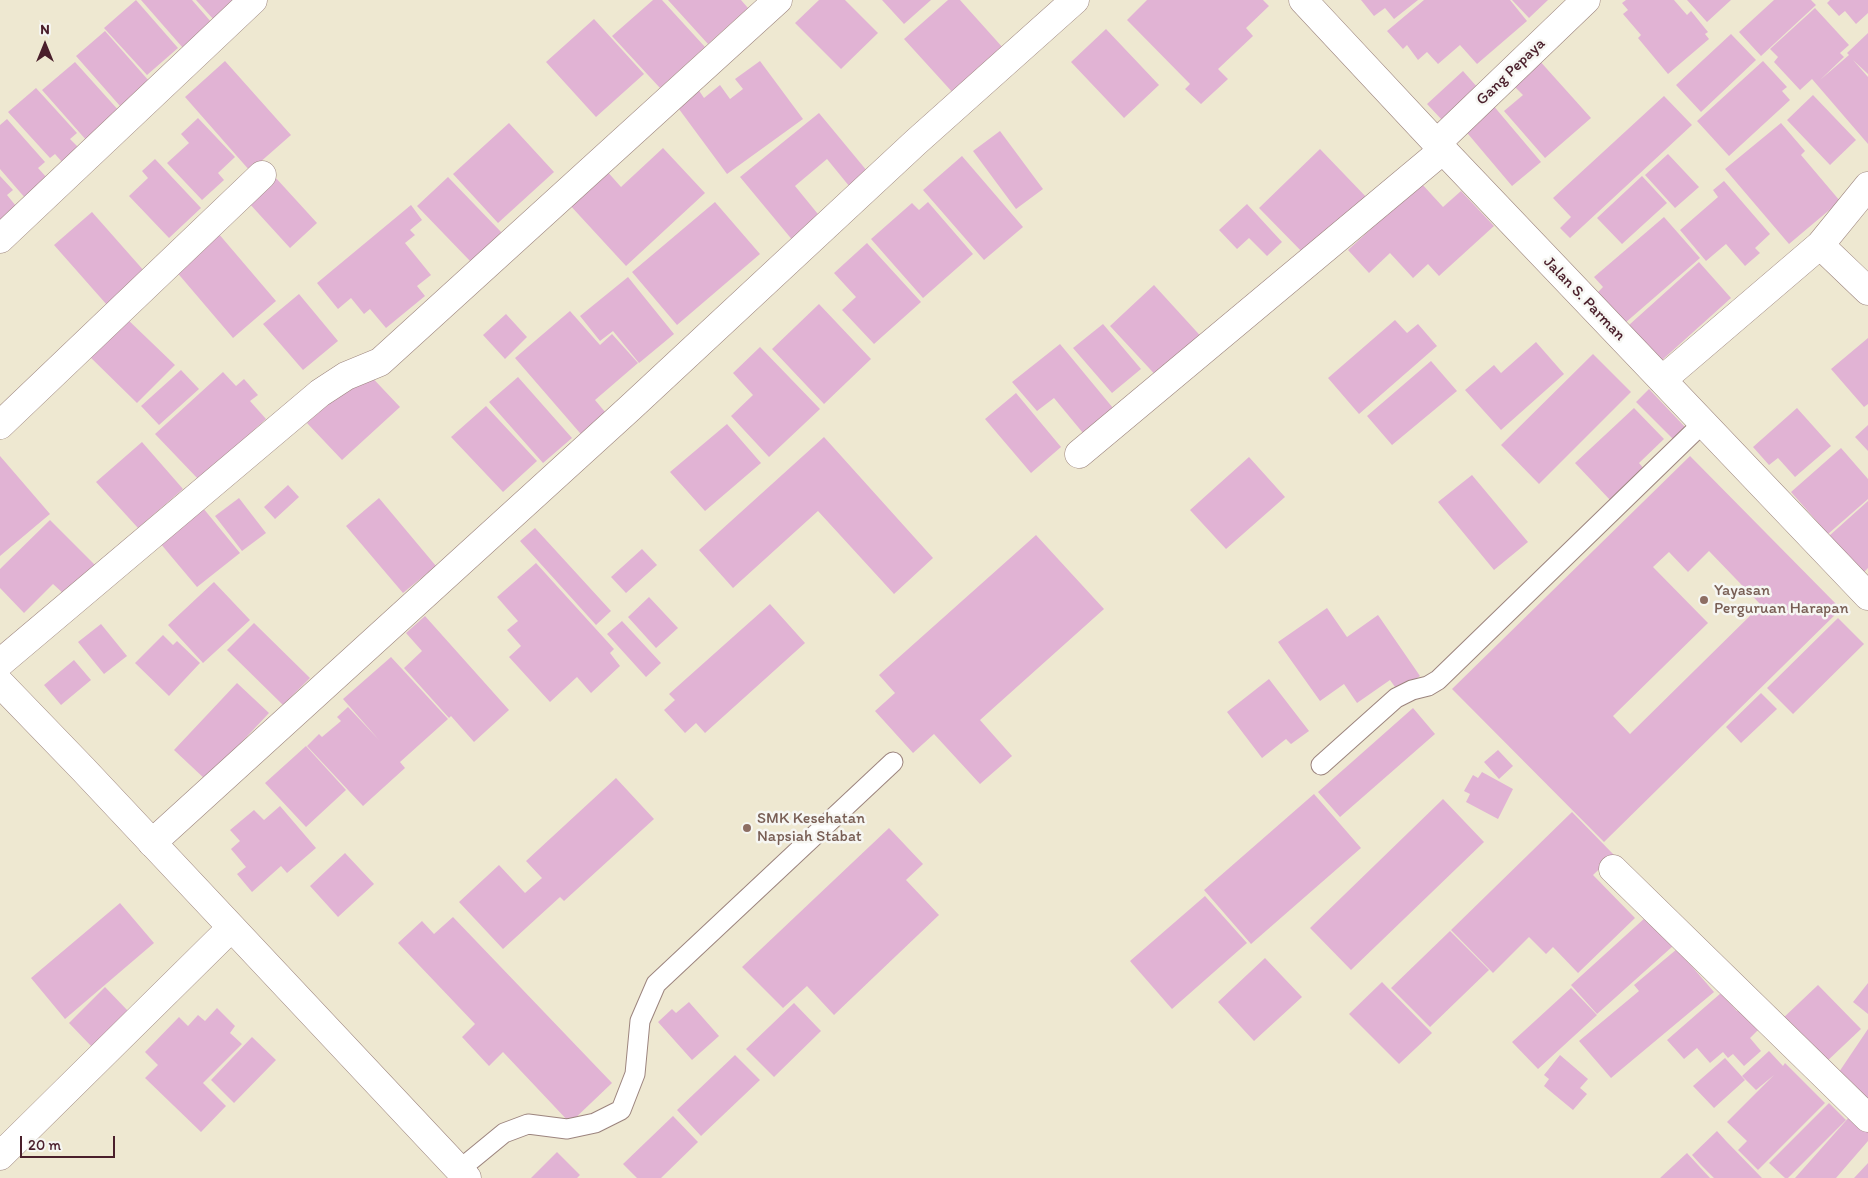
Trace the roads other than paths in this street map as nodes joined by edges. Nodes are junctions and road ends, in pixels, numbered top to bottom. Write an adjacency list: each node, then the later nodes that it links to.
1 (253, 0): 9 (street)
2 (778, 0): 17 (street)
3 (1075, 0): 21 (street)
4 (1303, 0): 6 (street, Jalan S. Parman)
5 (1586, 0): 6 (street, Gang Pepaya)
6 (1440, 147): 12 (street, Jalan S. Parman); 15 (street, Gang Pepaya)
7 (262, 175): 14 (street)
8 (1868, 186): 10 (street)
9 (0, 239)
10 (1820, 245): 11 (street); 12 (street)
11 (1868, 291)
12 (1662, 380): 13 (street, Jalan S. Parman)
13 (1702, 424): 16 (street, Jalan S. Parman); 20 (lane)
14 (0, 425)
15 (1079, 454)
16 (1868, 596)
17 (0, 663)
18 (0, 683): 21 (street)
19 (892, 762): 26 (lane)
20 (1321, 765)
21 (152, 843): 23 (street)
22 (1613, 869): 24 (street)
23 (231, 928): 25 (street); 26 (street)
24 (1868, 1118)
25 (0, 1156)
26 (463, 1174)

